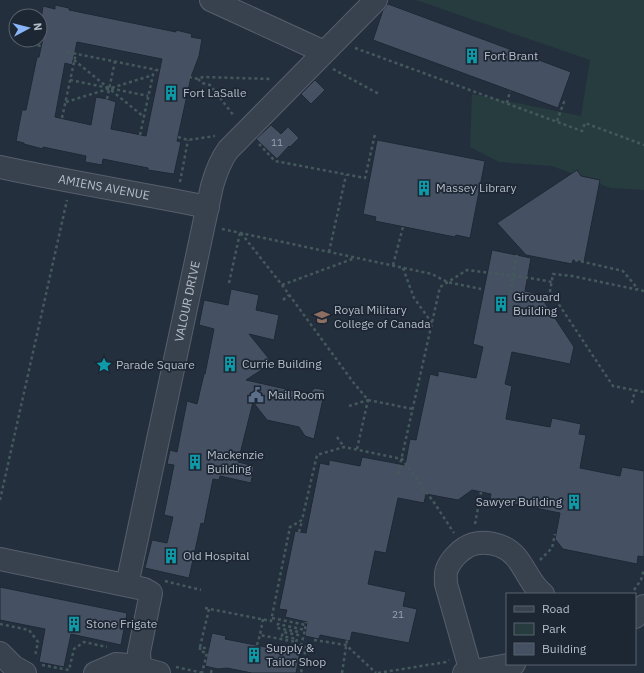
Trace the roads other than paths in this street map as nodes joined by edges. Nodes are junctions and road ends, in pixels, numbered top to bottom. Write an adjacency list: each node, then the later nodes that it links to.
1 (211, 0): 3 (street)
2 (376, 0): 3 (street, VALOUR DRIVE)
3 (330, 53): 5 (street, VALOUR DRIVE)
4 (0, 167): 5 (street, AMIENS AVENUE)
5 (208, 207): 7 (street, VALOUR DRIVE)
6 (0, 559): 7 (street)
7 (127, 585): 15 (street)
8 (542, 593): 14 (street)
9 (644, 606): 10 (street)
10 (636, 617)
11 (0, 653): 13 (street)
12 (506, 665): 14 (street)
13 (33, 667)
14 (462, 668)
15 (150, 670): 16 (street)
16 (95, 673)

